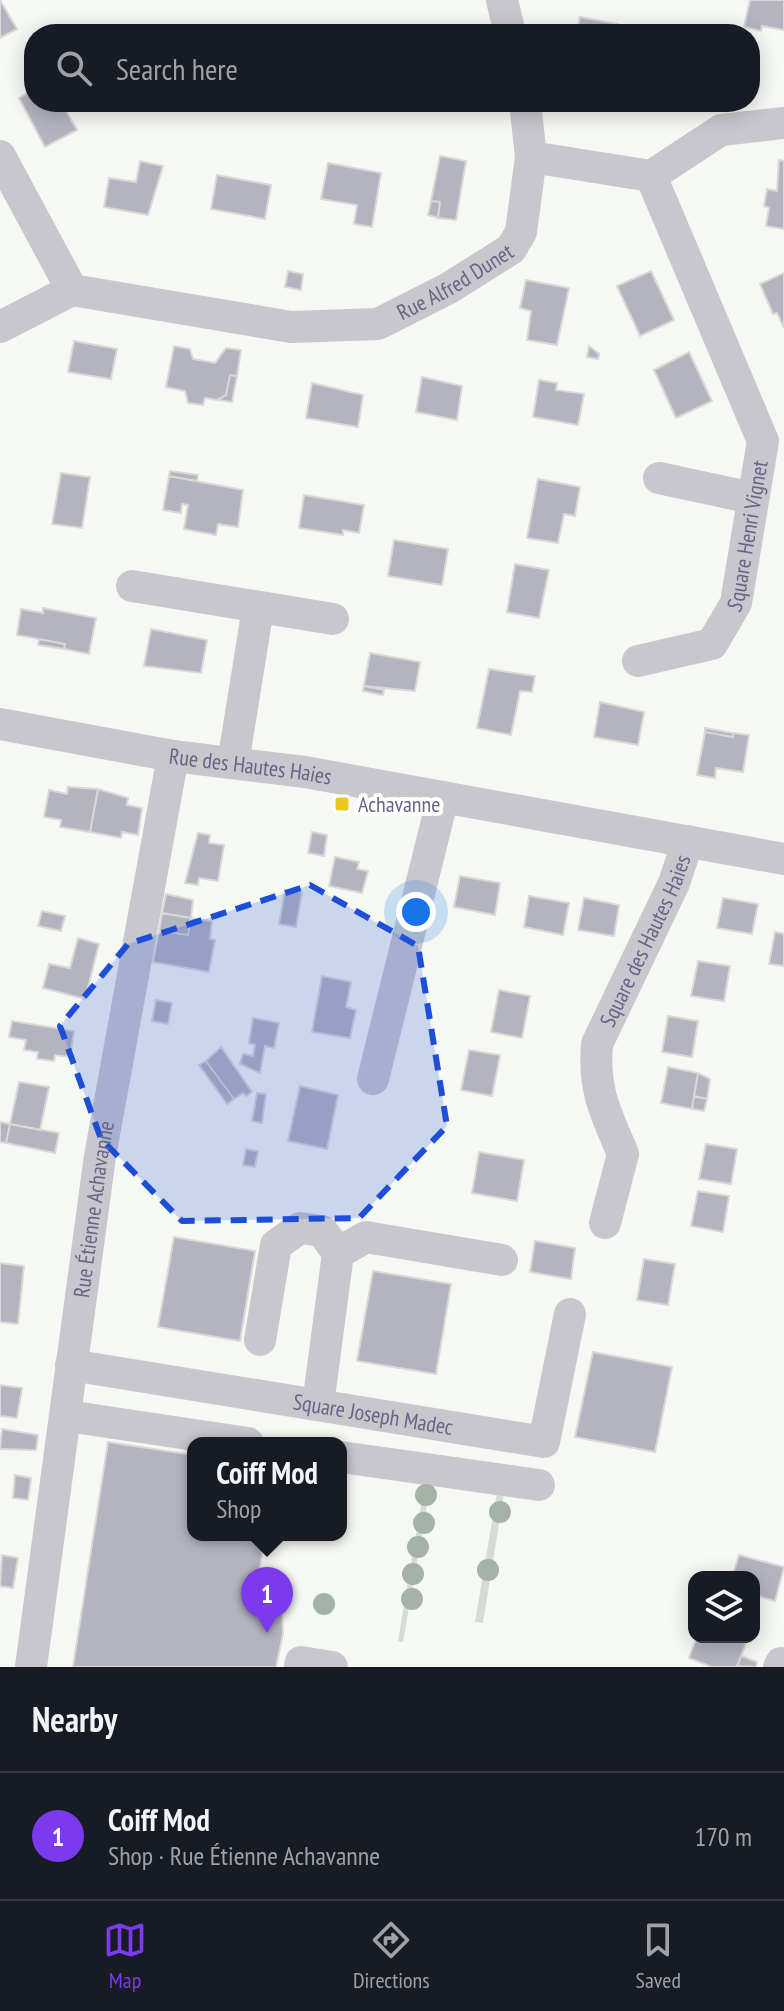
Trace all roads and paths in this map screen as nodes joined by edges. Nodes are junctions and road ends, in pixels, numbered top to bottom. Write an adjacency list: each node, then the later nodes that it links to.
1 (502, 0): 2 (street)
2 (508, 24)
3 (526, 112): 6 (street, Rue Alfred Dunet)
4 (784, 123): 7 (street)
5 (0, 156): 8 (street)
6 (531, 157): 7 (street); 8 (street, Rue Alfred Dunet)
7 (651, 176): 11 (street, Square Henri Vignet)
8 (72, 290): 9 (street)
9 (0, 327)
10 (659, 478): 11 (street)
11 (752, 498): 15 (street, Square Henri Vignet)
12 (132, 586): 13 (street)
13 (258, 608): 14 (street); 18 (street)
14 (333, 619)
15 (638, 661)
16 (0, 724): 17 (street, Rue des Hautes Haies)
17 (173, 756): 18 (street, Rue des Hautes Haies); 28 (street, Rue Étienne Achavanne)
18 (233, 763): 19 (street, Rue des Hautes Haies)
19 (443, 797): 20 (street, Rue des Hautes Haies); 22 (street)
20 (688, 841): 21 (street, Rue des Hautes Haies); 23 (street, Square des Hautes Haies)
21 (784, 859)
22 (373, 1079)
23 (605, 1223)
24 (338, 1253): 25 (street); 27 (street); 29 (street)
25 (502, 1260)
26 (570, 1314): 29 (street, Square Joseph Madec)
27 (260, 1340)
28 (71, 1365): 29 (street, Square Joseph Madec); 30 (street, Rue Étienne Achavanne)
29 (318, 1405)
30 (67, 1416): 31 (street); 34 (street, Rue Étienne Achavanne)
31 (208, 1437)
32 (347, 1458): 33 (street)
33 (539, 1485)
34 (31, 1667)
35 (300, 1667): 36 (street)
36 (332, 1667)

